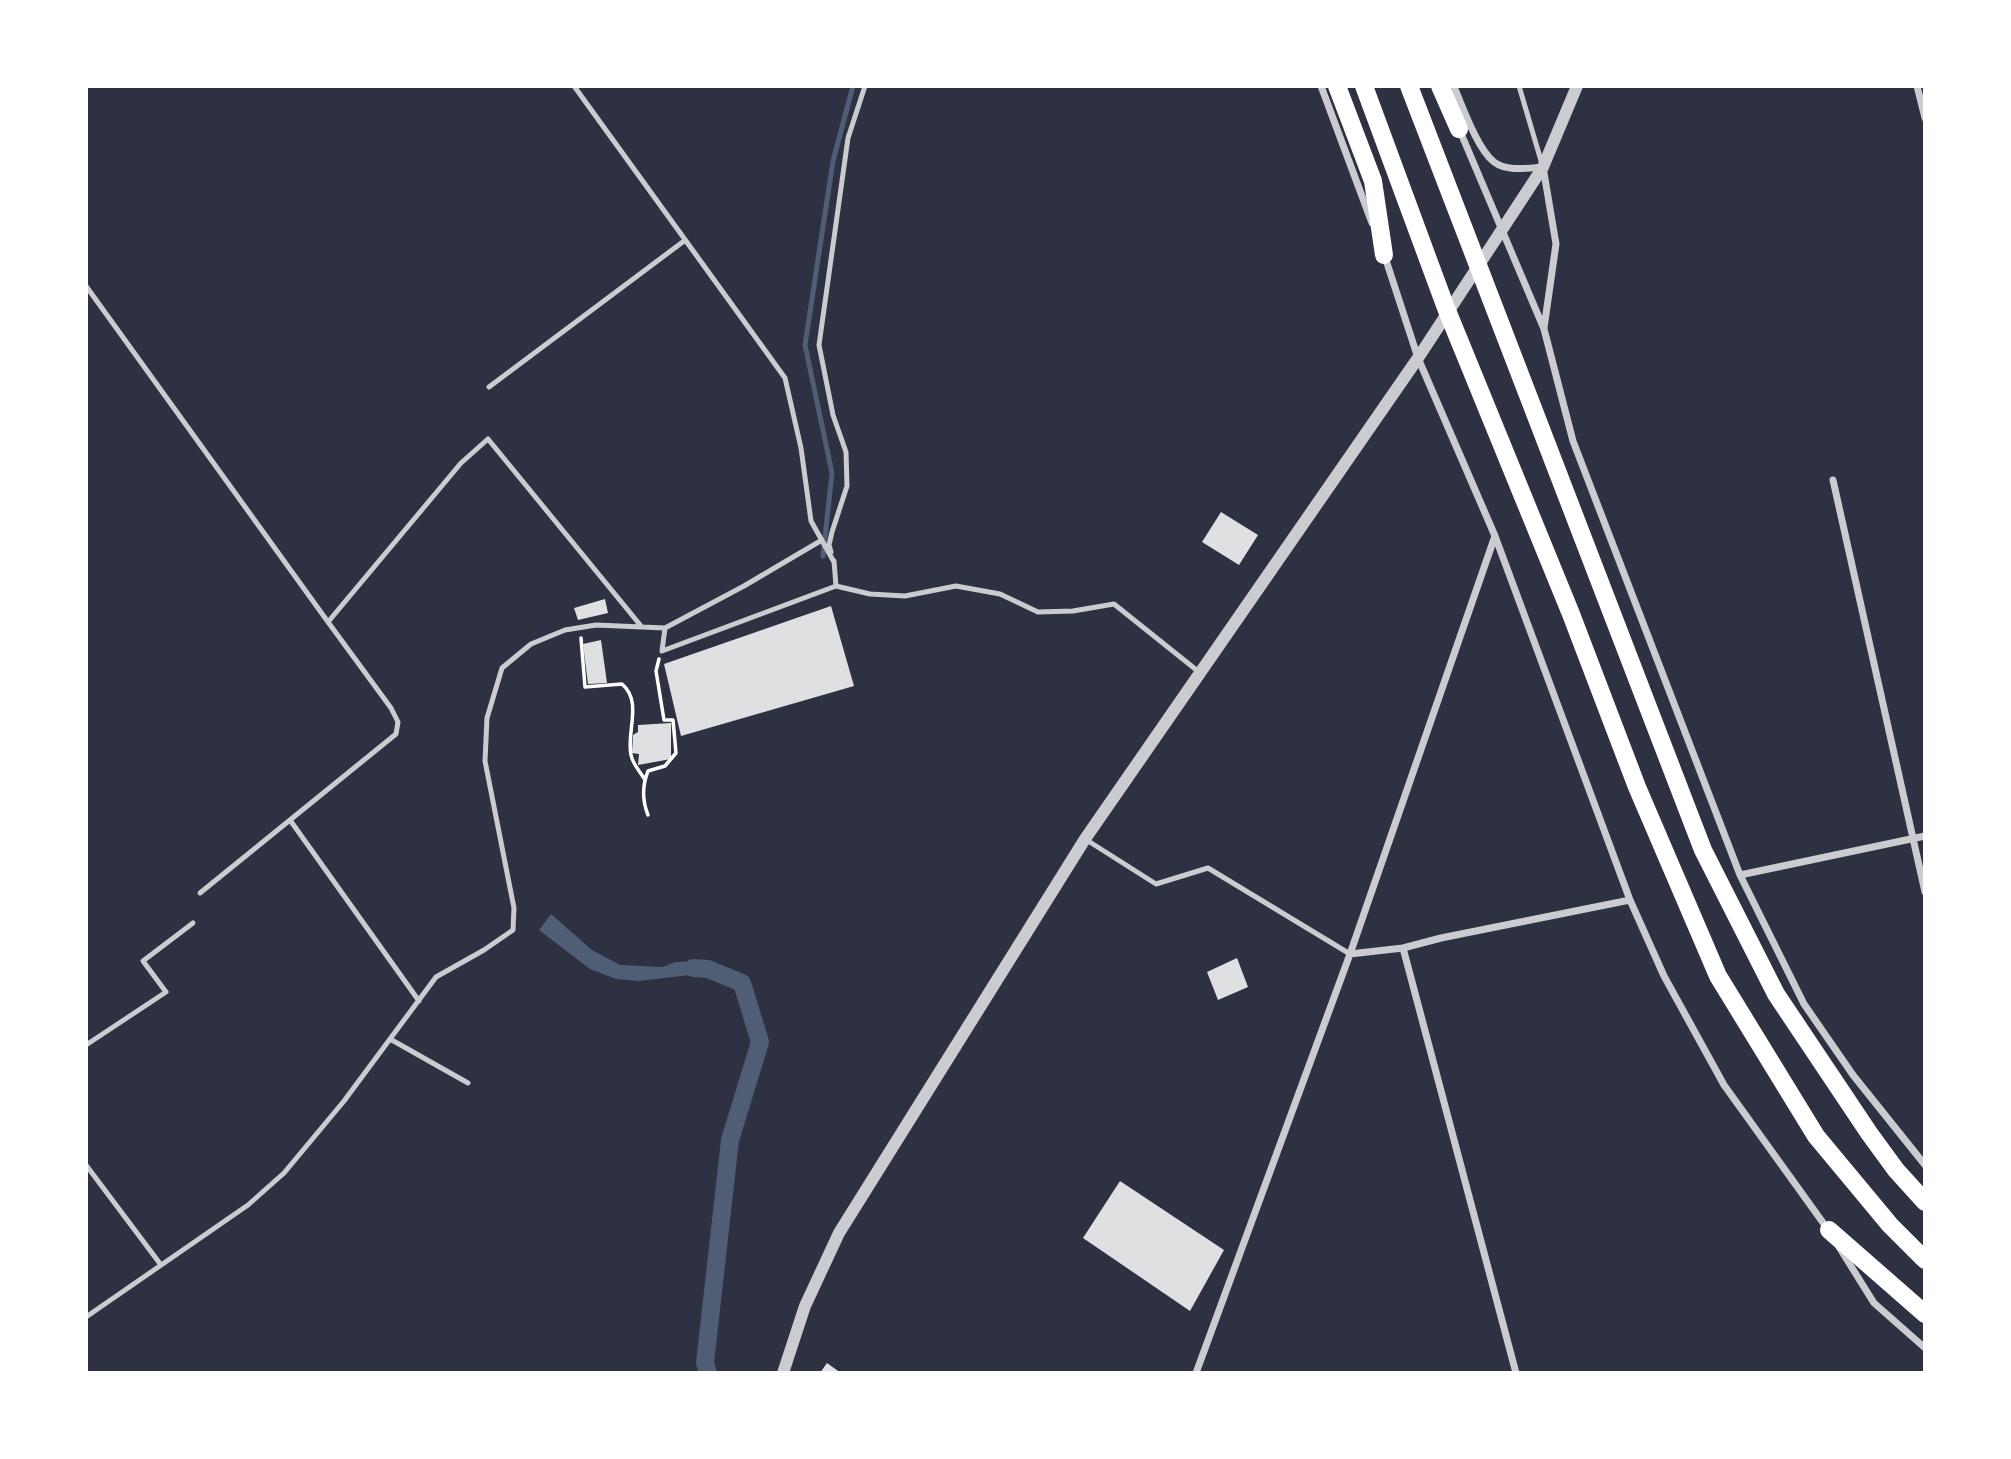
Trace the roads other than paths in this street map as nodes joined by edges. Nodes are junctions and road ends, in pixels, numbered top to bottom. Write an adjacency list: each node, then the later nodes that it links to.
1 (574, 86): 16 (lane)
2 (865, 86): 25 (lane)
3 (1321, 86): 17 (street)
4 (1337, 86): 17 (main road)
5 (1364, 86): 52 (main road)
6 (1409, 86): 50 (main road)
7 (1440, 86): 13 (main road)
8 (1453, 86): 13 (street); 14 (street)
9 (1519, 86): 14 (lane)
10 (1577, 86): 14 (street)
11 (1917, 86): 12 (street)
12 (1925, 118)
13 (1459, 129): 15 (street)
14 (1543, 167): 15 (street); 19 (street)
15 (1503, 229): 19 (street); 20 (street)
16 (684, 241): 21 (lane); 24 (lane)
17 (1384, 255): 20 (street)
18 (86, 286): 27 (lane)
19 (1544, 329): 35 (street)
20 (1418, 358): 23 (street); 30 (street)
21 (489, 387)
22 (1833, 480): 34 (street)
23 (1495, 536): 38 (street); 41 (street)
24 (822, 540): 25 (lane); 29 (lane)
25 (833, 561): 26 (lane)
26 (836, 586): 29 (lane); 30 (lane)
27 (328, 622): 28 (lane); 31 (lane)
28 (642, 626): 29 (lane); 42 (lane)
29 (665, 628)
30 (1199, 672): 33 (street)
31 (290, 820): 37 (lane); 42 (lane)
32 (1925, 836): 34 (street)
33 (1085, 839): 41 (lane); 57 (street)
34 (1913, 839): 35 (street); 36 (street)
35 (1740, 875): 47 (street)
36 (1925, 892)
37 (200, 893)
38 (1630, 900): 40 (street); 51 (street)
39 (193, 923): 44 (lane)
40 (1403, 948): 41 (street); 59 (street)
41 (1350, 954): 58 (street)
42 (419, 1001): 43 (lane)
43 (390, 1039): 45 (lane); 53 (lane)
44 (86, 1045)
45 (468, 1083)
46 (1925, 1152): 47 (street)
47 (1916, 1156): 49 (street)
48 (86, 1165): 53 (lane)
49 (1925, 1165)
50 (1925, 1202)
51 (1829, 1230): 54 (main road); 56 (street)
52 (1925, 1260)
53 (161, 1265): 55 (lane)
54 (1925, 1314)
55 (86, 1317)
56 (1925, 1348)
57 (783, 1373)
58 (1196, 1373)
59 (1516, 1373)

